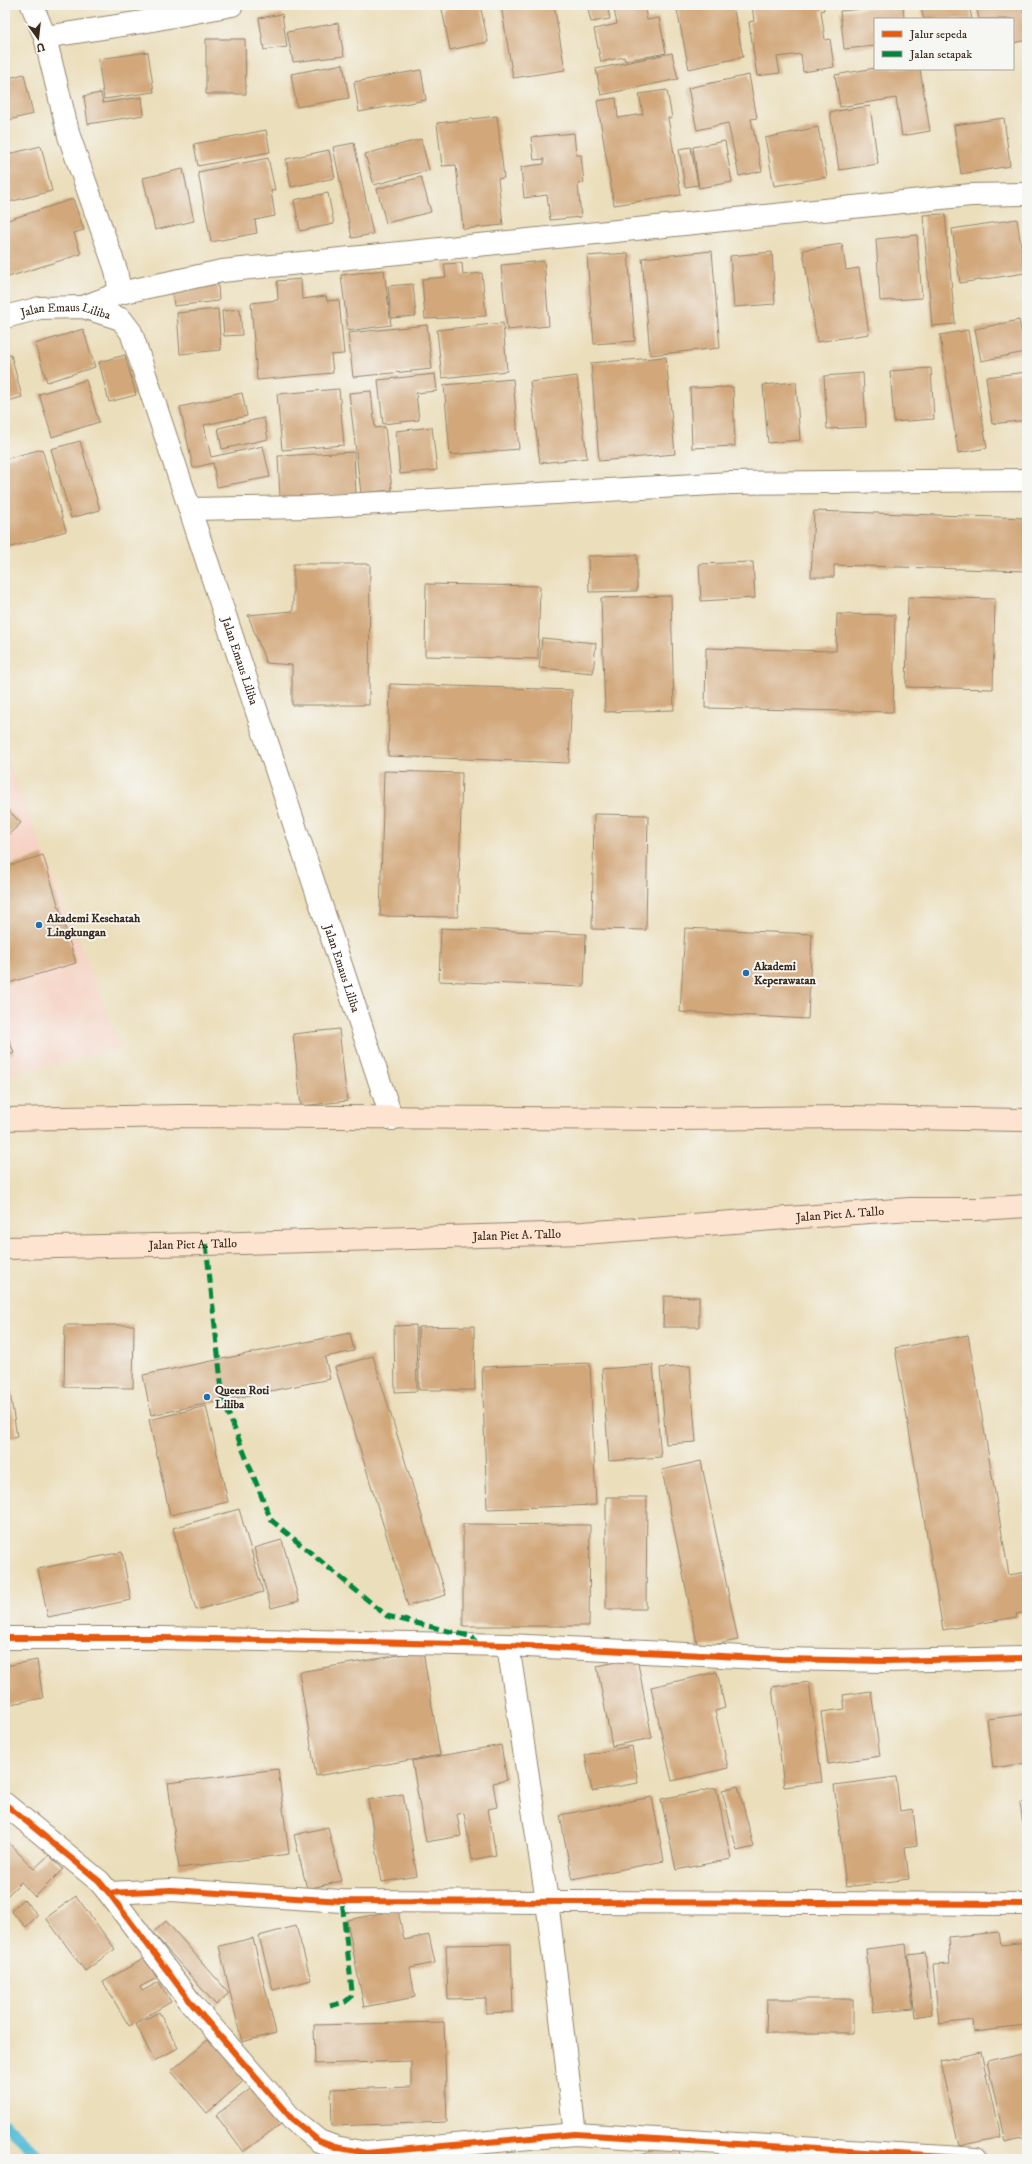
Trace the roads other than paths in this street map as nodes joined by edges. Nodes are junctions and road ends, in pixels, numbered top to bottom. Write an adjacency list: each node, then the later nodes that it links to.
1 (32, 5): 3 (street)
2 (232, 5): 3 (street)
3 (45, 37): 5 (street)
4 (1027, 194): 5 (street)
5 (120, 293): 6 (street)
6 (83, 308): 7 (street, Jalan Emaus Liliba); 9 (street, Jalan Emaus Liliba)
7 (5, 317)
8 (1027, 480): 9 (street)
9 (190, 509): 11 (street, Jalan Emaus Liliba)
10 (5, 1119): 11 (main road)
11 (392, 1119): 12 (main road)
12 (1027, 1120)
13 (1027, 1206): 14 (main road, Jalan Piet A. Tallo)
14 (5, 1248)
15 (5, 1638): 16 (street)
16 (508, 1645): 17 (street); 20 (street)
17 (1027, 1658)
18 (5, 1804): 19 (street)
19 (109, 1894): 20 (street); 22 (street)
20 (547, 1901): 21 (street); 22 (street)
21 (1027, 1904)
22 (575, 2134): 23 (street)
23 (977, 2159)

